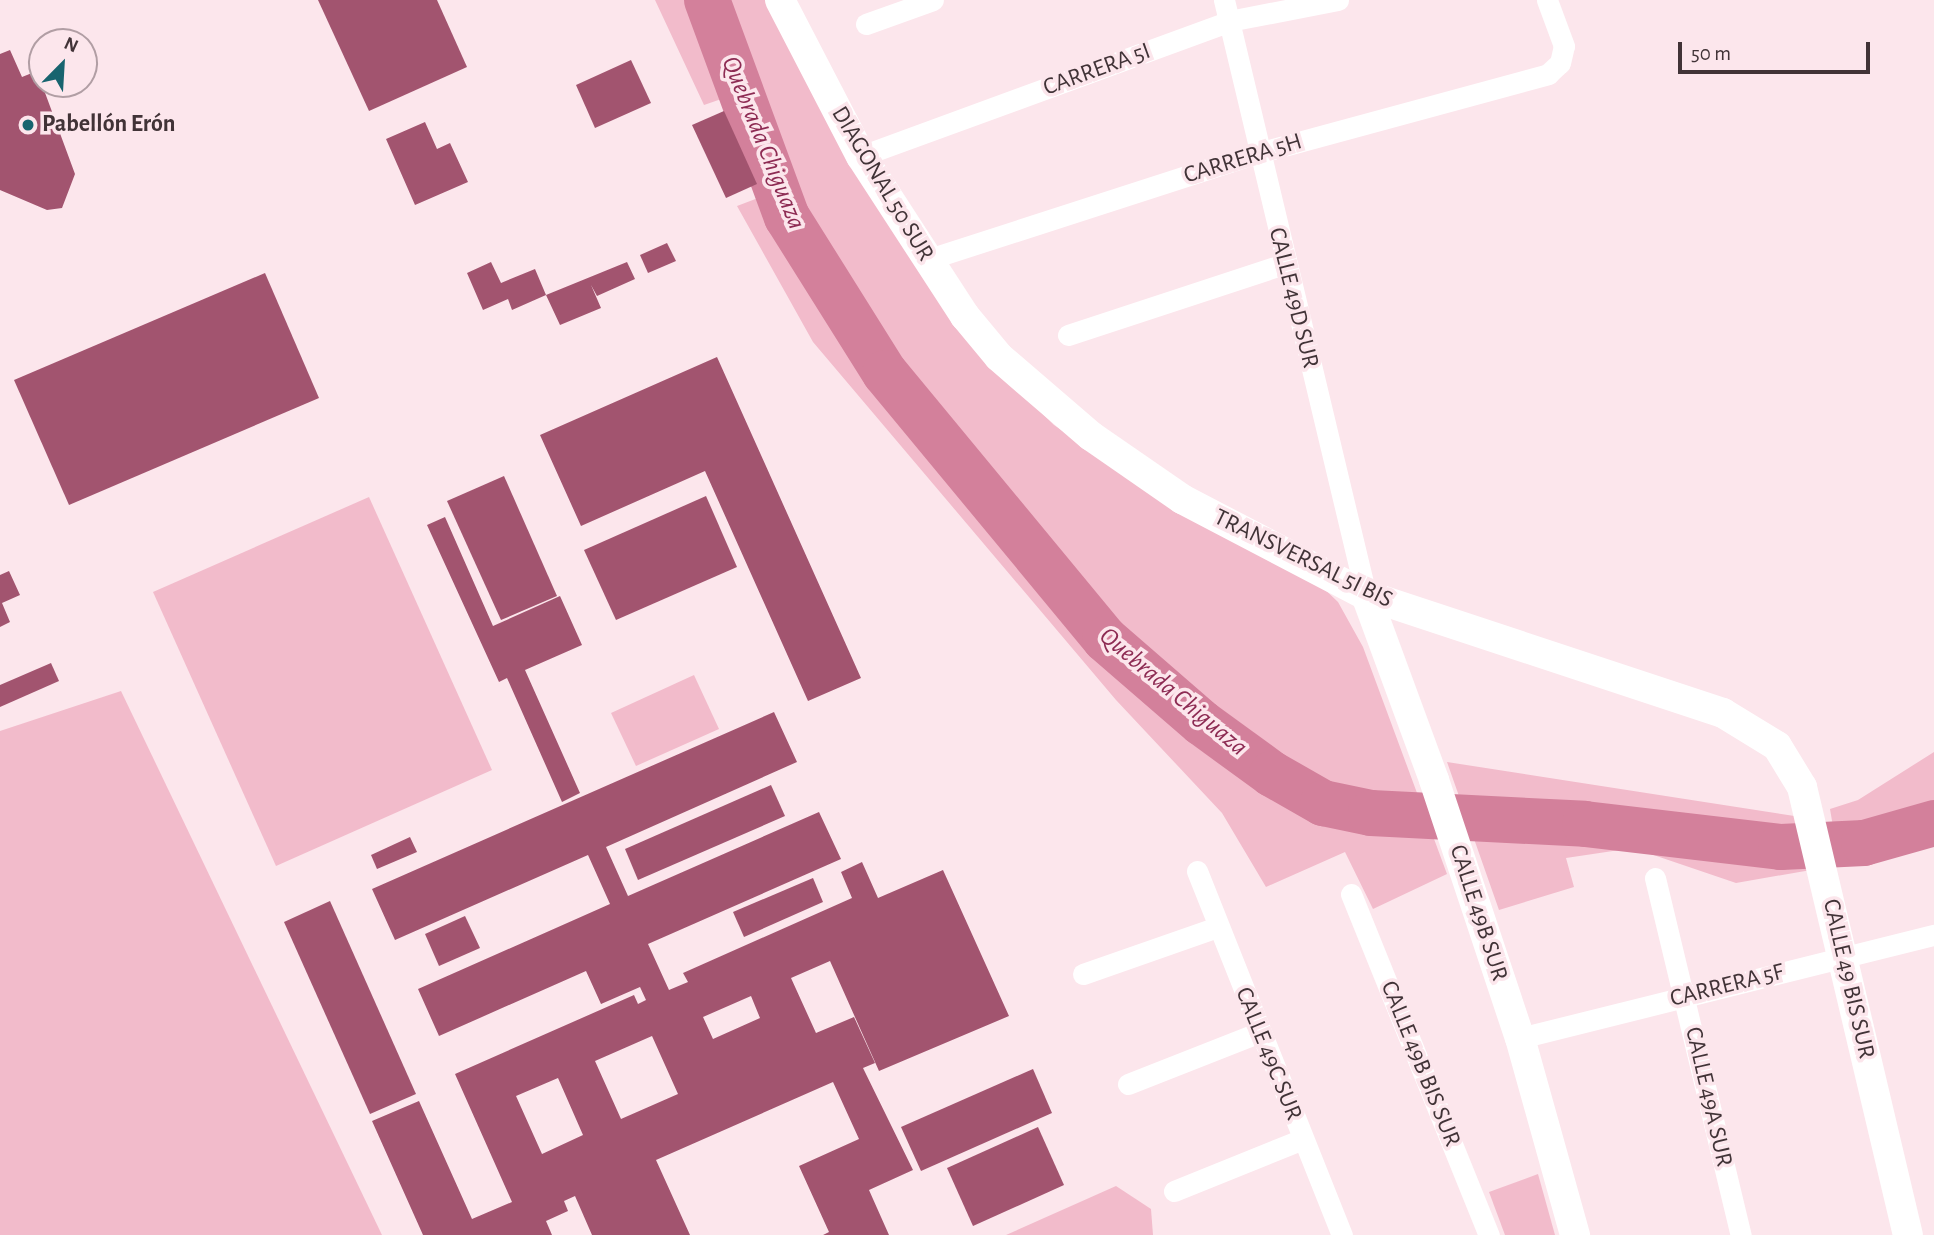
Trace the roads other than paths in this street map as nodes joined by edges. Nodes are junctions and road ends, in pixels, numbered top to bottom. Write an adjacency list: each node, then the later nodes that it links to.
1 (780, 0): 9 (street, DIAGONAL 50 SUR)
2 (933, 0): 7 (street)
3 (1224, 0): 6 (street, CALLE 49D SUR)
4 (1338, 0): 6 (street, CARRERA 5I)
5 (1547, 0): 8 (street, CARRERA 5H)
6 (1230, 21): 8 (street, CALLE 49D SUR); 9 (street, CARRERA 5I)
7 (866, 24)
8 (1258, 153): 10 (street, CARRERA 5H); 11 (street, CALLE 49D SUR)
9 (861, 156): 10 (street, DIAGONAL 50 SUR)
10 (926, 260): 13 (street, DIAGONAL 50 SUR)
11 (1284, 264): 12 (street); 14 (street, CALLE 49D SUR)
12 (1068, 335)
13 (999, 357): 14 (street, TRANSVERSAL 5I BIS)
14 (1366, 595): 15 (street, TRANSVERSAL 5I BIS); 25 (street, CALLE 49B SUR)
15 (1763, 735): 21 (street, CALLE 49 BIS SUR)
16 (1198, 872): 19 (street, CALLE 49C SUR)
17 (1655, 878): 23 (street, CALLE 49A SUR)
18 (1351, 894): 30 (street, CALLE 49B BIS SUR)
19 (1217, 927): 22 (street); 24 (street, CALLE 49C SUR)
20 (1934, 935): 21 (street, CARRERA 5F)
21 (1843, 957): 23 (street, CARRERA 5F); 33 (street, CALLE 49 BIS SUR)
22 (1083, 974)
23 (1684, 997): 25 (street, CARRERA 5F); 32 (street, CALLE 49A SUR)
24 (1259, 1032): 26 (street); 27 (street, CALLE 49C SUR)
25 (1520, 1038): 31 (street, CALLE 49B SUR)
26 (1128, 1084)
27 (1303, 1139): 28 (street); 29 (street, CALLE 49C SUR)
28 (1174, 1191)
29 (1342, 1235)
30 (1489, 1235)
31 (1575, 1235)
32 (1741, 1235)
33 (1908, 1235)

